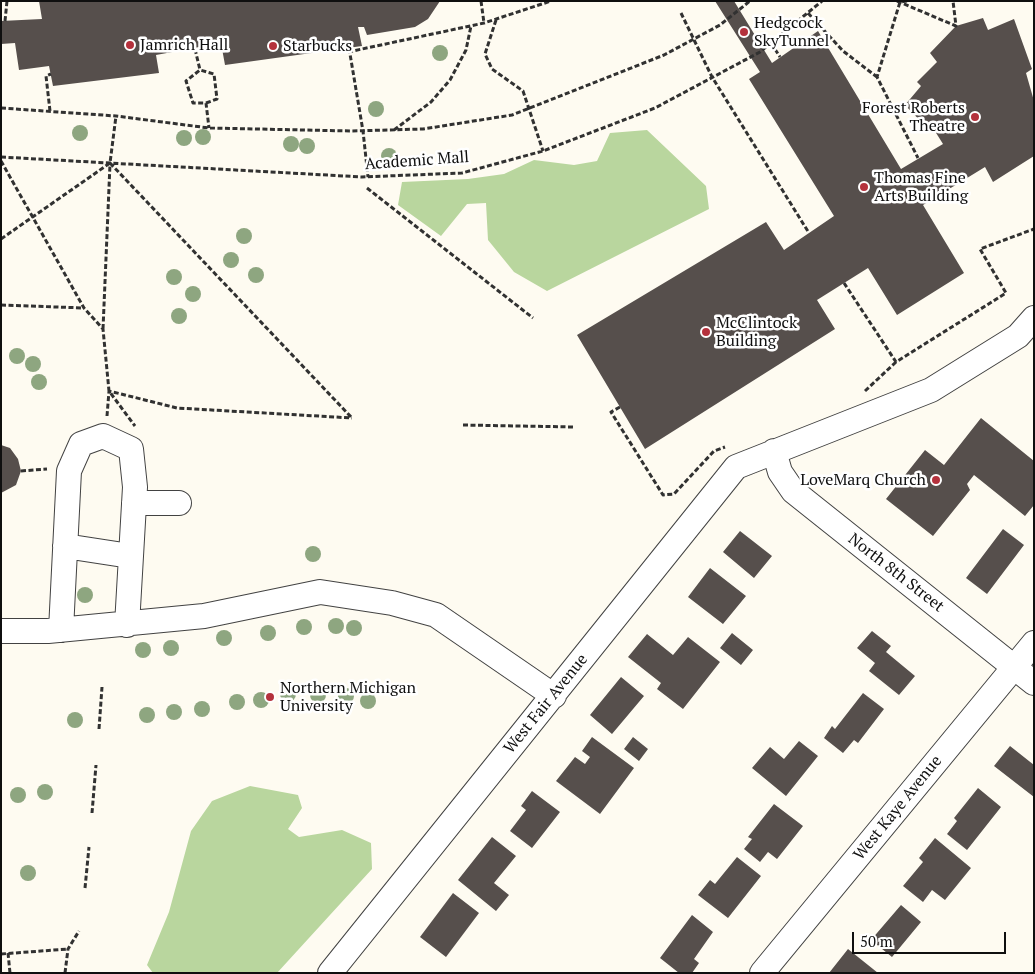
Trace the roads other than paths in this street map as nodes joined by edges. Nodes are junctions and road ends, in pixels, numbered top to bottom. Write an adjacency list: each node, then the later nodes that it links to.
1 (1034, 318): 2 (street, West Fair Avenue)
2 (774, 451): 11 (street, North 8th Street); 13 (street, West Fair Avenue)
3 (134, 503): 4 (street); 5 (street); 6 (street)
4 (179, 503)
5 (65, 546): 6 (street); 8 (street)
6 (130, 556): 7 (street)
7 (128, 625): 8 (street); 13 (street)
8 (60, 630): 9 (street)
9 (1, 631)
10 (1034, 642): 11 (street, West Kaye Avenue)
11 (1014, 667): 12 (street, North 8th Street); 15 (street, West Kaye Avenue)
12 (1034, 683)
13 (554, 696): 14 (street, West Fair Avenue)
14 (330, 973)
15 (762, 973)

